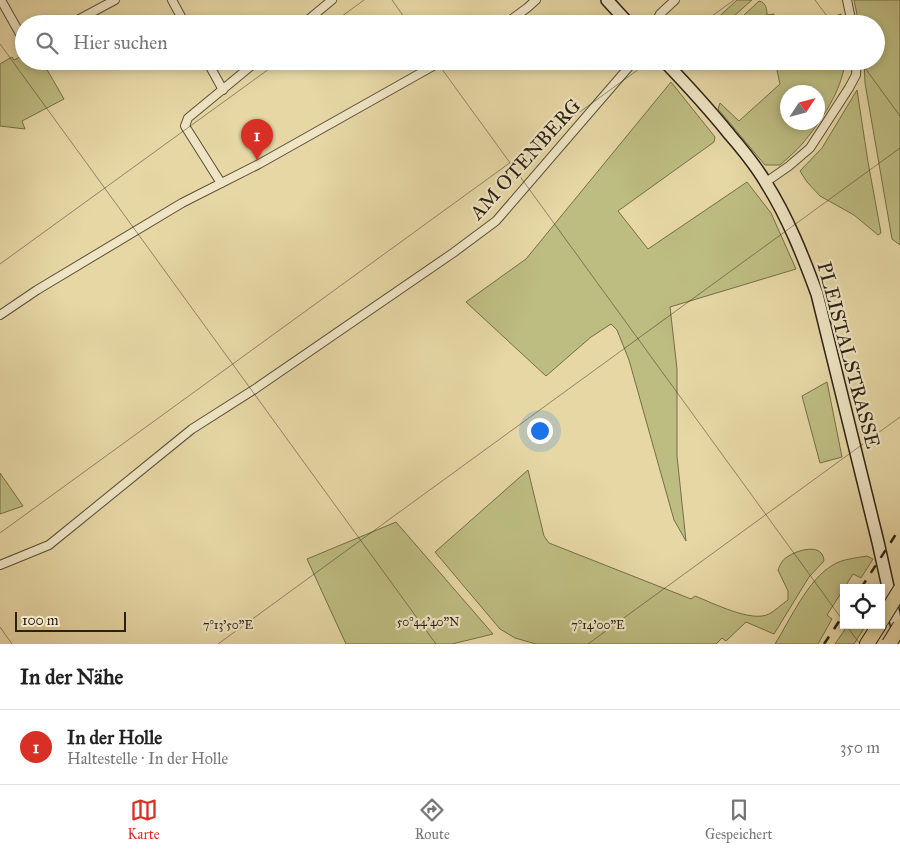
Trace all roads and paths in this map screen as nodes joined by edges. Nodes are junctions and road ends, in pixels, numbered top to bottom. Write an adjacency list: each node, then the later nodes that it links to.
1 (1, 0): 16 (street)
2 (115, 0): 9 (street)
3 (172, 0): 10 (street)
4 (332, 0): 11 (street)
5 (536, 0): 12 (street)
6 (607, 0): 13 (main road)
7 (675, 0): 14 (street)
8 (847, 0): 15 (street)
9 (87, 15)
10 (180, 15)
11 (314, 15)
12 (517, 15)
13 (621, 15)
14 (660, 15)
15 (850, 15)
16 (15, 25)
17 (212, 70): 23 (street)
18 (246, 70): 23 (street)
19 (426, 70): 25 (street)
20 (626, 70): 27 (street, AM OTENBERG)
21 (672, 70): 24 (main road, PLEISTALSTRASSE)
22 (856, 70): 24 (street)
23 (223, 90): 25 (street)
24 (766, 182): 32 (main road, PLEISTALSTRASSE)
25 (221, 183): 26 (street)
26 (0, 315)
27 (0, 565)
28 (900, 590): 29 (highway, bridge)
29 (885, 615)
30 (900, 626): 34 (highway, bridge)
31 (876, 629): 33 (highway)
32 (900, 641)
33 (867, 644)
34 (889, 644)

